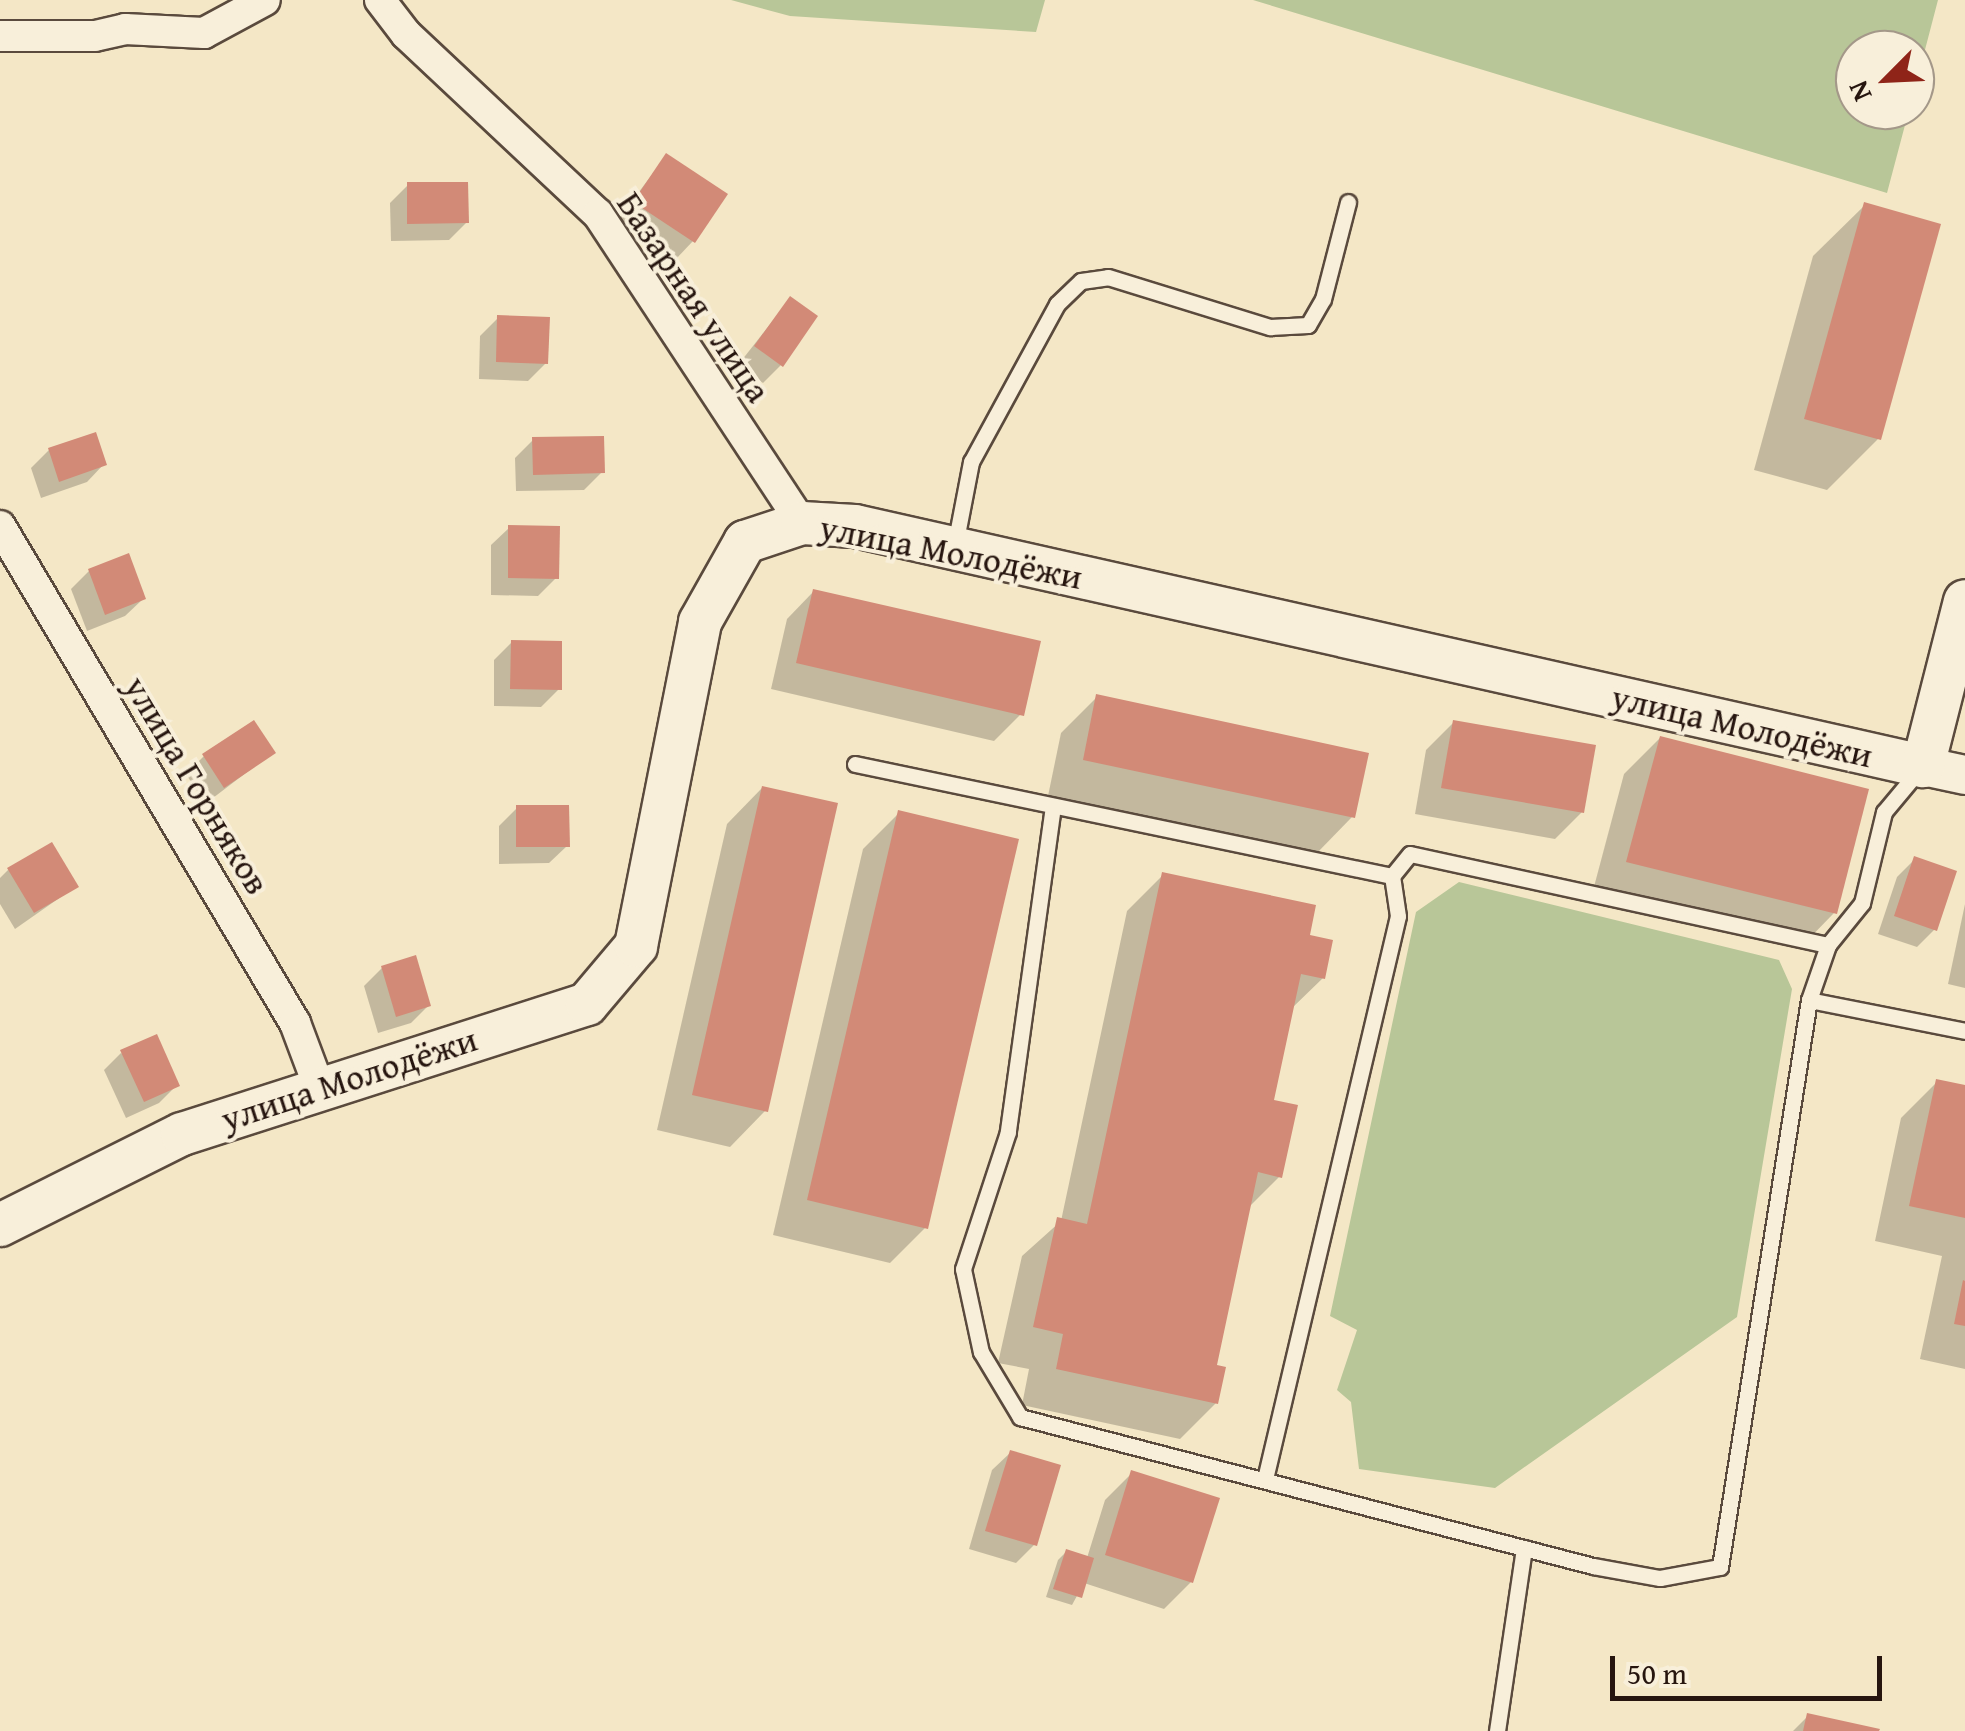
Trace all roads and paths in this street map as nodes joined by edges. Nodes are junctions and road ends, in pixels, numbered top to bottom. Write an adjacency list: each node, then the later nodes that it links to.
1 (265, 0): 3 (street)
2 (380, 0): 5 (street, Базарная улица)
3 (0, 36)
4 (1348, 202): 7 (lane)
5 (802, 523): 7 (main road, улица Молодёжи); 17 (main road, улица Молодёжи)
6 (0, 526): 17 (street, улица Горняков)
7 (954, 549): 10 (main road, улица Молодёжи)
8 (1965, 601): 10 (main road)
9 (855, 764): 12 (lane)
10 (1923, 766): 11 (street, улица Молодёжи); 14 (lane)
11 (1965, 775)
12 (1052, 806): 13 (lane); 19 (lane)
13 (1392, 876): 14 (lane); 19 (lane)
14 (1828, 945): 15 (lane)
15 (1808, 1000): 16 (lane); 20 (lane)
16 (1965, 1032)
17 (319, 1088): 18 (main road, улица Молодёжи)
18 (0, 1225)
19 (1265, 1478): 20 (lane)
20 (1524, 1548): 21 (lane)
21 (1497, 1731)

